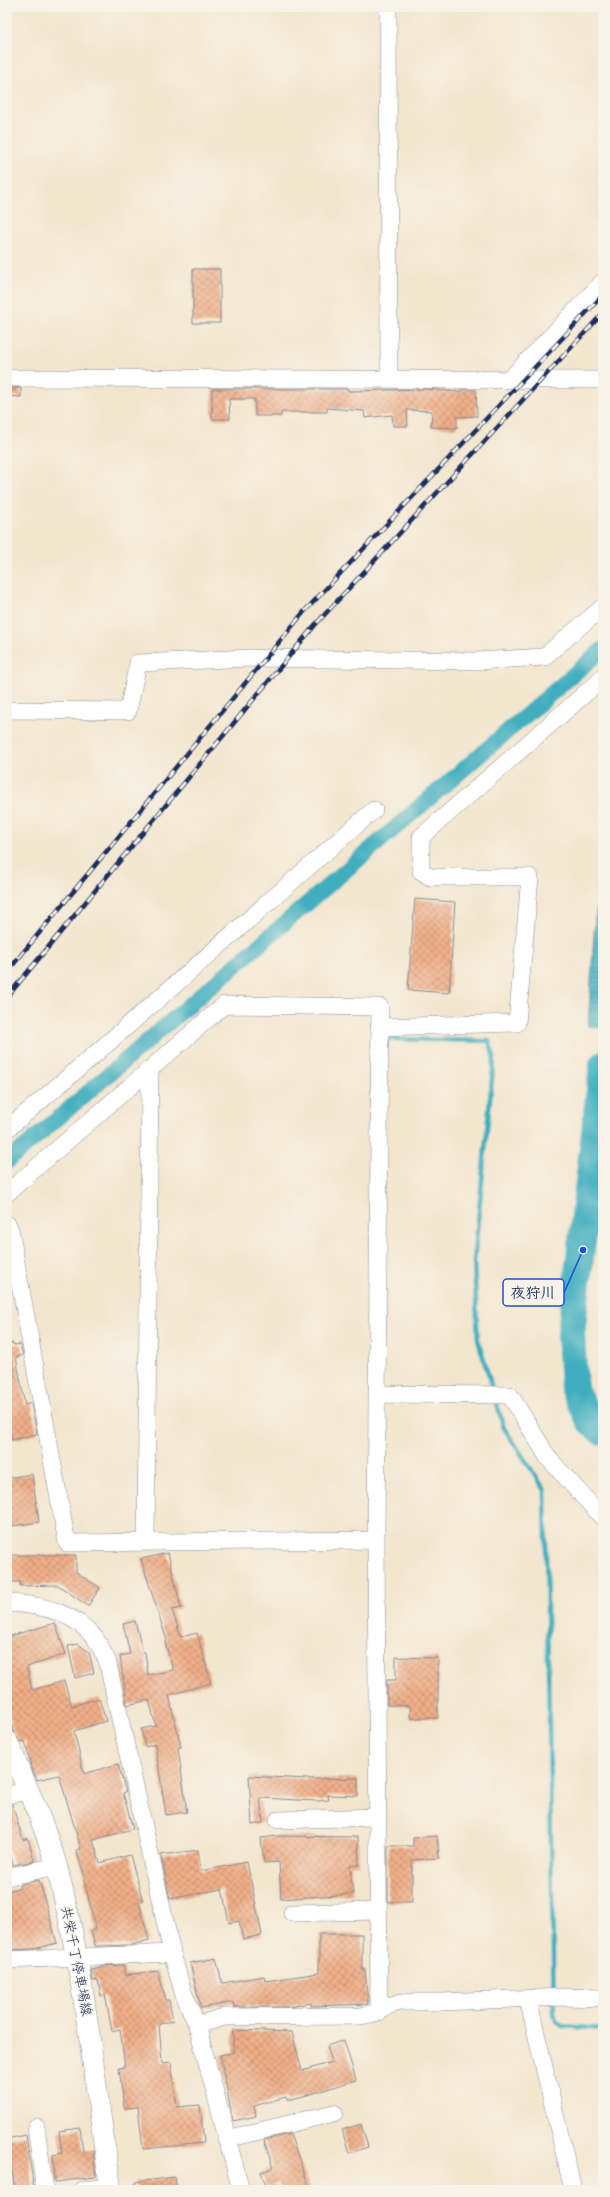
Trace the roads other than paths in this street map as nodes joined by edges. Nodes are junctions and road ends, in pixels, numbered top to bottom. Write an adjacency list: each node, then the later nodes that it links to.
1 (388, 7): 5 (street)
2 (603, 282): 4 (street)
3 (7, 378): 5 (street)
4 (510, 379): 5 (street); 6 (street)
5 (389, 380)
6 (603, 380)
7 (603, 607): 9 (street)
8 (603, 678): 11 (street)
9 (7, 710)
10 (374, 810): 13 (street)
11 (379, 1027): 12 (street); 16 (street)
12 (150, 1069): 14 (street); 19 (street)
13 (7, 1129)
14 (7, 1193)
15 (7, 1224): 19 (street)
16 (377, 1394): 17 (street); 18 (street)
17 (603, 1518)
18 (376, 1540): 19 (street); 24 (street)
19 (146, 1542)
20 (7, 1603): 30 (street)
21 (7, 1741): 22 (main road, 共栄千丁停車場線)
22 (28, 1791): 23 (street); 26 (main road, 共栄千丁停車場線)
23 (7, 1795)
24 (376, 1817): 25 (street); 28 (street)
25 (278, 1820)
26 (56, 1866): 27 (street); 31 (main road, 共栄千丁停車場線)
27 (7, 1877)
28 (378, 1911): 29 (street); 35 (street)
29 (292, 1913)
30 (172, 1953): 31 (street); 36 (street)
31 (78, 1957): 32 (street); 40 (main road, 共栄千丁停車場線)
32 (7, 1960)
33 (603, 1998): 34 (street)
34 (528, 1999): 35 (street); 44 (street)
35 (379, 2012): 36 (street)
36 (197, 2025): 39 (street)
37 (334, 2113): 39 (street)
38 (36, 2127): 41 (street)
39 (226, 2139): 43 (street)
40 (111, 2188): 42 (street)
41 (44, 2190)
42 (83, 2190)
43 (241, 2190)
44 (573, 2190)

